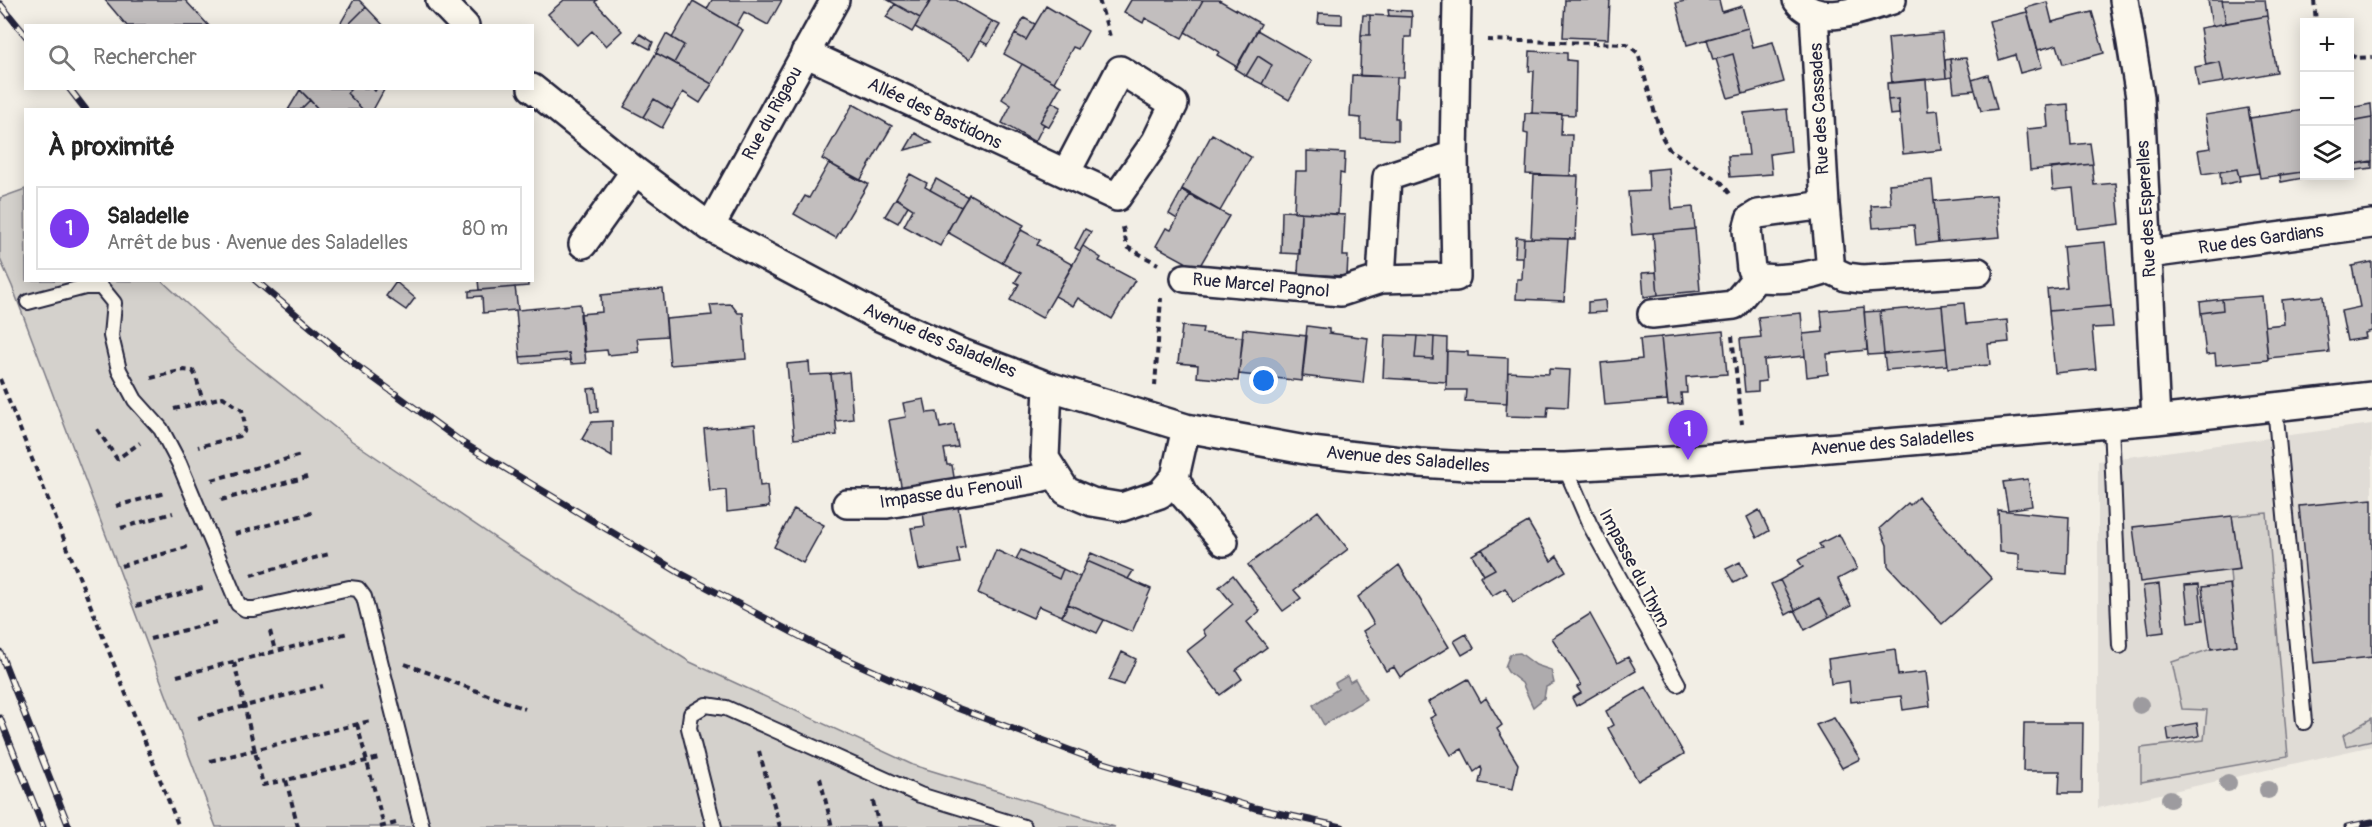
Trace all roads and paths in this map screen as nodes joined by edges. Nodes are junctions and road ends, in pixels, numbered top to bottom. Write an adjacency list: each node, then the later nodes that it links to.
1 (440, 0): 10 (street)
2 (835, 0): 12 (street, Rue du Rigaou)
3 (1100, 0): 15 (path)
4 (1457, 0): 11 (street, Rue Marcel Pagnol)
5 (1892, 0): 8 (street)
6 (2124, 0): 26 (street, Rue des Esperelles)
7 (2314, 0): 9 (path)
8 (1805, 7): 21 (street, Rue des Cassades)
9 (2316, 18)
10 (463, 24)
11 (1456, 40): 17 (street, Rue Marcel Pagnol); 22 (path)
12 (805, 53): 19 (street, Allée des Bastidons); 24 (street, Rue du Rigaou)
13 (2354, 57): 14 (path)
14 (2372, 57)
15 (1120, 70): 19 (street); 20 (street)
16 (534, 90): 18 (street, Avenue des Saladelles)
17 (1454, 155): 31 (street); 31 (street, Rue Marcel Pagnol)
18 (635, 171): 24 (street, Avenue des Saladelles); 25 (street)
19 (1066, 173): 20 (street, Allée des Bastidons)
20 (1117, 196): 28 (path)
21 (1825, 205): 22 (street); 27 (street, Rue des Cassades)
22 (1750, 219): 30 (street)
23 (2372, 224): 26 (street, Rue des Gardians)
24 (710, 227): 37 (street, Avenue des Saladelles)
25 (583, 244)
26 (2149, 254): 41 (street, Rue des Esperelles)
27 (1829, 269): 29 (street); 30 (street)
28 (1174, 272): 31 (street, Rue Marcel Pagnol); 40 (path)
29 (1978, 272)
30 (1757, 278): 33 (street)
31 (1381, 279)
32 (28, 302): 36 (lane)
33 (1734, 305): 34 (street); 47 (path)
34 (1652, 314)
35 (0, 379): 76 (path)
36 (126, 384): 45 (lane); 46 (path)
37 (1048, 386): 40 (street, Avenue des Saladelles); 49 (street)
38 (2372, 396): 39 (street, Avenue des Saladelles)
39 (2275, 406): 41 (street, Avenue des Saladelles); 67 (lane)
40 (1153, 418): 43 (street, Avenue des Saladelles)
41 (2156, 420): 42 (street, Avenue des Saladelles)
42 (2111, 423): 47 (street, Avenue des Saladelles); 56 (lane)
43 (1186, 428): 48 (street, Avenue des Saladelles); 50 (street)
44 (97, 429): 45 (path)
45 (161, 429): 46 (lane)
46 (174, 453): 53 (lane)
47 (1746, 455): 48 (street, Avenue des Saladelles)
48 (1565, 467): 60 (lane, Impasse du Thym)
49 (1055, 474): 50 (street); 51 (street, Impasse du Fenouil)
50 (1175, 477): 52 (street)
51 (847, 504)
52 (1224, 542)
53 (245, 609): 54 (lane); 55 (path)
54 (372, 626): 57 (path); 58 (lane)
55 (150, 639)
56 (2120, 646)
57 (234, 662): 59 (path); 62 (path)
58 (383, 670): 63 (path); 64 (lane)
59 (177, 676)
60 (1678, 684)
61 (323, 686): 62 (path)
62 (244, 706): 65 (path); 70 (path)
63 (525, 709)
64 (394, 715): 68 (path); 71 (lane)
65 (198, 718)
66 (751, 719): 69 (lane); 79 (lane); 80 (path)
67 (2304, 722)
68 (357, 724): 70 (path); 73 (path)
69 (812, 746): 81 (path); 82 (lane)
70 (255, 750): 72 (path); 74 (path)
71 (403, 752): 73 (path); 78 (lane)
72 (210, 761)
73 (366, 761): 74 (path); 75 (path)
74 (286, 780): 77 (path)
75 (384, 826)
76 (179, 827)
77 (298, 827)
78 (422, 827)
79 (714, 827)
80 (780, 827)
81 (832, 827)
82 (1024, 827)

